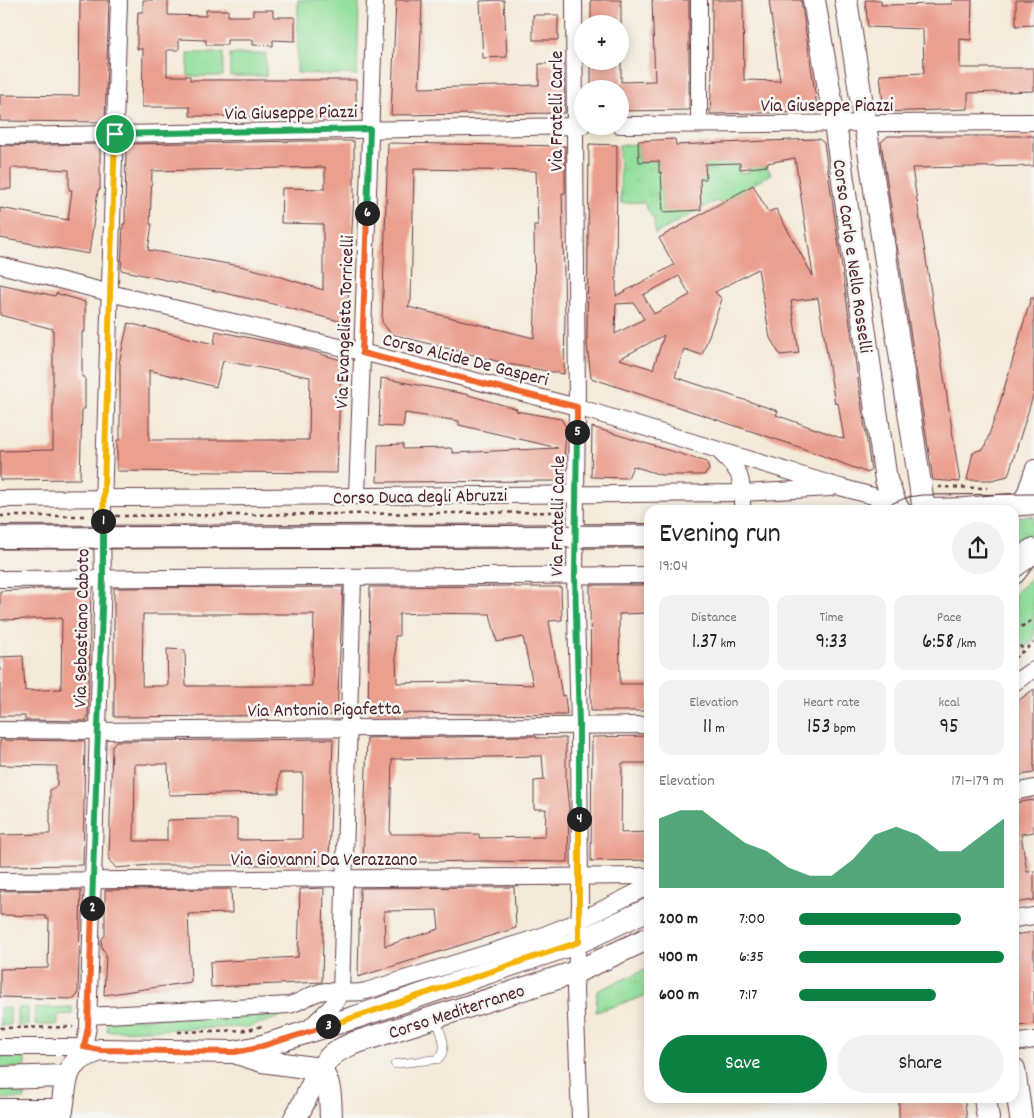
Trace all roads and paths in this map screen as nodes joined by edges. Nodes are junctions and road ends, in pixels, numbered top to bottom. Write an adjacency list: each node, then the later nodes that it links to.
1 (119, 0): 15 (street, Via Sebastiano Caboto)
2 (375, 0): 14 (street, Via Evangelista Torricelli)
3 (574, 0): 7 (street, Via Fratelli Carle)
4 (699, 0): 9 (street)
5 (814, 0): 10 (main road, Corso Carlo e Nello Rosselli)
6 (846, 0): 11 (main road, Corso Carlo e Nello Rosselli)
7 (577, 80)
8 (1034, 122): 11 (street, Via Giuseppe Piazzi)
9 (698, 124): 10 (street, Via Giuseppe Piazzi); 12 (street, Via Giuseppe Piazzi)
10 (835, 124): 11 (street, Via Giuseppe Piazzi); 34 (main road, Corso Carlo e Nello Rosselli)
11 (866, 124): 35 (main road, Corso Carlo e Nello Rosselli)
12 (629, 125)
13 (574, 126): 14 (street, Via Giuseppe Piazzi)
14 (370, 129): 15 (street, Via Giuseppe Piazzi); 20 (street, Via Evangelista Torricelli)
15 (115, 134): 17 (street, Via Giuseppe Piazzi); 19 (street, Via Sebastiano Caboto)
16 (579, 135): 21 (street, Via Fratelli Carle)
17 (0, 136)
18 (0, 265): 19 (street, Corso Alcide De Gasperi)
19 (110, 293): 20 (street, Corso Alcide De Gasperi); 30 (street, Via Sebastiano Caboto)
20 (362, 353): 21 (street, Corso Alcide De Gasperi); 29 (street, Via Evangelista Torricelli)
21 (577, 407): 22 (street, Corso Alcide De Gasperi); 28 (street, Via Fratelli Carle)
22 (716, 449): 24 (street, Corso Alcide De Gasperi); 27 (street, Corso Alcide De Gasperi)
23 (1034, 468): 32 (street)
24 (840, 487): 27 (street, Corso Duca degli Abruzzi); 34 (street, Corso Alcide De Gasperi)
25 (931, 487): 26 (path)
26 (996, 488)
27 (742, 492): 28 (street, Corso Duca degli Abruzzi); 33 (street, Corso Alcide De Gasperi)
28 (577, 494): 29 (street, Corso Duca degli Abruzzi); 38 (street, Via Fratelli Carle)
29 (357, 496): 30 (street, Corso Duca degli Abruzzi)
30 (104, 498): 31 (street, Corso Duca degli Abruzzi); 40 (street, Via Sebastiano Caboto)
31 (0, 499)
32 (1026, 503): 36 (main road)
33 (742, 505)
34 (894, 505)
35 (923, 505)
36 (1009, 505)
37 (644, 535): 38 (main road)
38 (576, 536): 40 (main road); 44 (street, Via Fratelli Carle)
39 (0, 537): 40 (main road)
40 (102, 537): 47 (street, Via Sebastiano Caboto)
41 (1027, 553): 42 (main road)
42 (1019, 565)
43 (644, 575): 44 (street)
44 (575, 576): 45 (street); 56 (street, Via Fratelli Carle)
45 (353, 578): 47 (street); 58 (street)
46 (0, 579): 47 (street)
47 (103, 579): 60 (street, Via Sebastiano Caboto)
48 (1034, 619): 49 (path)
49 (1019, 628)
50 (1034, 643): 52 (path)
51 (1019, 645): 52 (path)
52 (1024, 650): 53 (path)
53 (1019, 654)
54 (1034, 669): 55 (street)
55 (1019, 680)
56 (579, 725): 57 (street, Via Antonio Pigafetta); 58 (street, Via Antonio Pigafetta); 63 (street, Via Fratelli Carle)
57 (644, 725)
58 (348, 728): 60 (street, Via Antonio Pigafetta); 65 (street)
59 (0, 730): 60 (street, Via Antonio Pigafetta)
60 (98, 731): 66 (street, Via Sebastiano Caboto)
61 (1034, 788): 62 (street)
62 (1019, 791)
63 (578, 876): 64 (street, Via Giovanni Da Verazzano); 65 (street, Via Giovanni Da Verazzano); 72 (street, Via Fratelli Carle)
64 (644, 876)
65 (343, 877): 66 (street, Via Giovanni Da Verazzano); 75 (street)
66 (94, 880): 67 (street, Via Giovanni Da Verazzano); 76 (street, Via Sebastiano Caboto)
67 (0, 881)
68 (644, 889): 72 (street, Corso Mediterraneo)
69 (644, 911): 72 (main road, Corso Mediterraneo)
70 (1034, 916): 71 (street)
71 (1019, 918)
72 (579, 932): 74 (street, Via Fratelli Carle); 75 (street, Corso Mediterraneo); 78 (main road, Corso Mediterraneo)
73 (644, 940): 74 (main road, Corso Mediterraneo)
74 (576, 972): 77 (main road, Corso Mediterraneo); 93 (street, Via Fratelli Carle)
75 (341, 994): 76 (street, Corso Mediterraneo); 78 (street, Corso Mediterraneo)
76 (88, 1016): 83 (street, Via Sebastiano Caboto)
77 (435, 1017): 84 (lane); 85 (main road, Corso Mediterraneo)
78 (303, 1034): 82 (main road, Corso Mediterraneo)
79 (1034, 1040): 80 (street)
80 (1019, 1042)
81 (0, 1047): 83 (street, Corso Mediterraneo)
82 (235, 1052): 83 (main road, Corso Mediterraneo); 85 (main road)
83 (82, 1058): 86 (main road, Corso Mediterraneo); 90 (main road)
84 (395, 1064)
85 (320, 1069): 91 (main road, Corso Mediterraneo); 92 (main road)
86 (0, 1078)
87 (986, 1103): 94 (main road)
88 (1019, 1103): 95 (main road)
89 (0, 1110): 90 (main road)
90 (66, 1115)
91 (295, 1118)
92 (331, 1118)
93 (580, 1118)
94 (988, 1118)
95 (1021, 1118)

